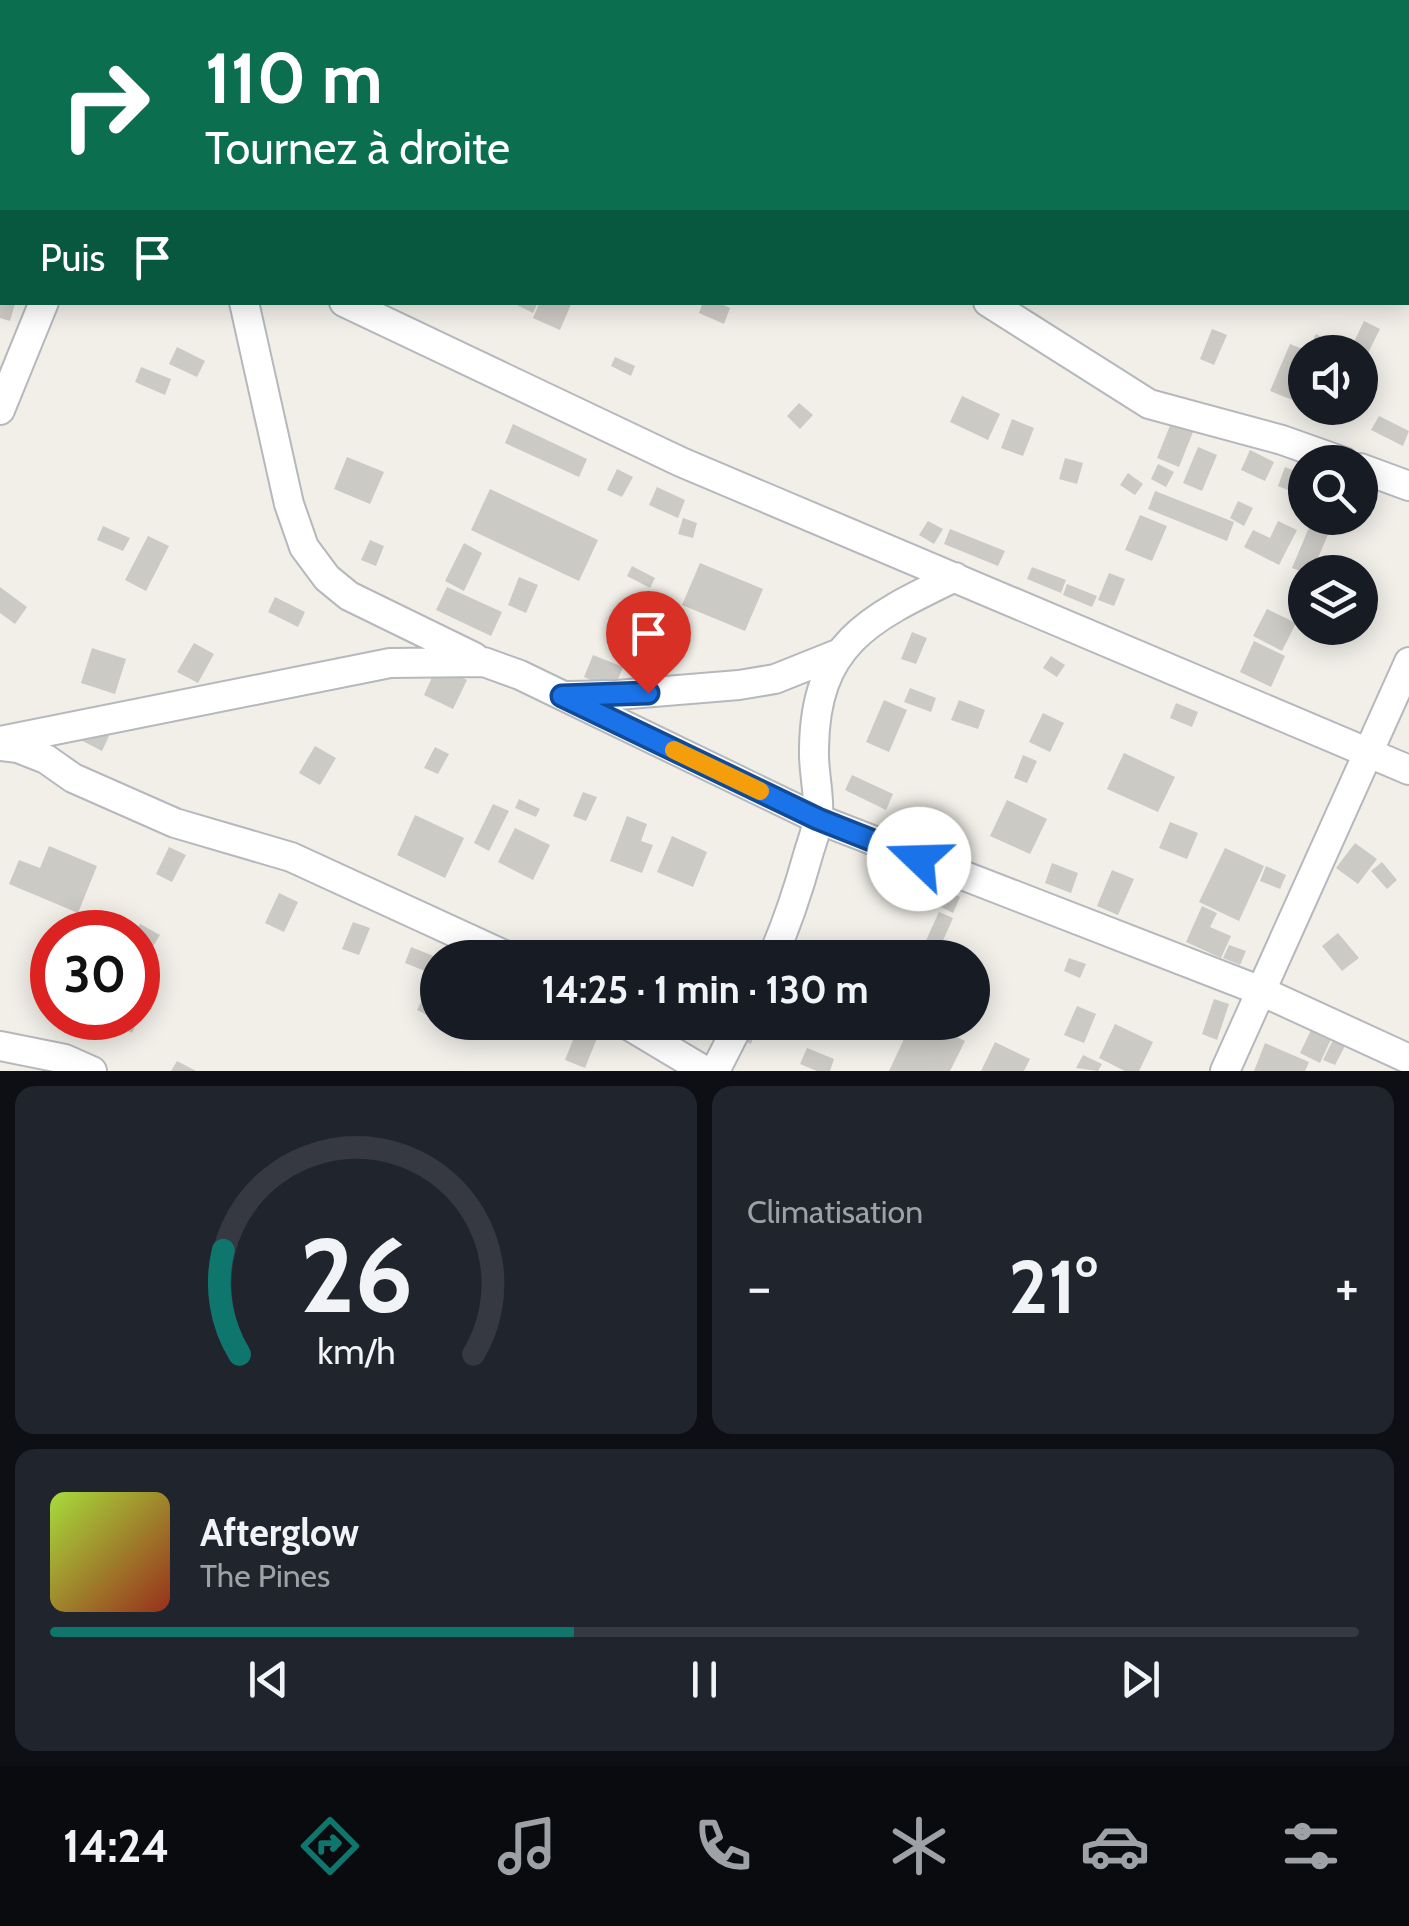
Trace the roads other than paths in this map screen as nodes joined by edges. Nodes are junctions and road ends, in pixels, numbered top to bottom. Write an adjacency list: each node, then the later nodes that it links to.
1 (43, 305): 5 (street)
2 (245, 305): 11 (street)
3 (350, 305): 9 (street)
4 (998, 305): 6 (street)
5 (0, 410)
6 (1296, 445)
7 (1378, 475): 8 (street)
8 (1409, 486)
9 (955, 577): 10 (street); 15 (street)
10 (840, 653): 13 (street); 17 (street)
11 (484, 662): 13 (street); 14 (street)
12 (1409, 662): 15 (street)
13 (562, 696): 17 (street)
14 (0, 743): 18 (street)
15 (1369, 752): 16 (street); 20 (street)
16 (1409, 770)
17 (818, 819): 19 (street); 20 (street)
18 (472, 940)
19 (780, 940)
20 (1261, 992): 24 (street); 28 (street)
21 (653, 1040): 26 (street)
22 (731, 1040): 27 (street)
23 (0, 1046): 25 (street)
24 (1409, 1059)
25 (92, 1071)
26 (706, 1071)
27 (716, 1071)
28 (1225, 1071)

